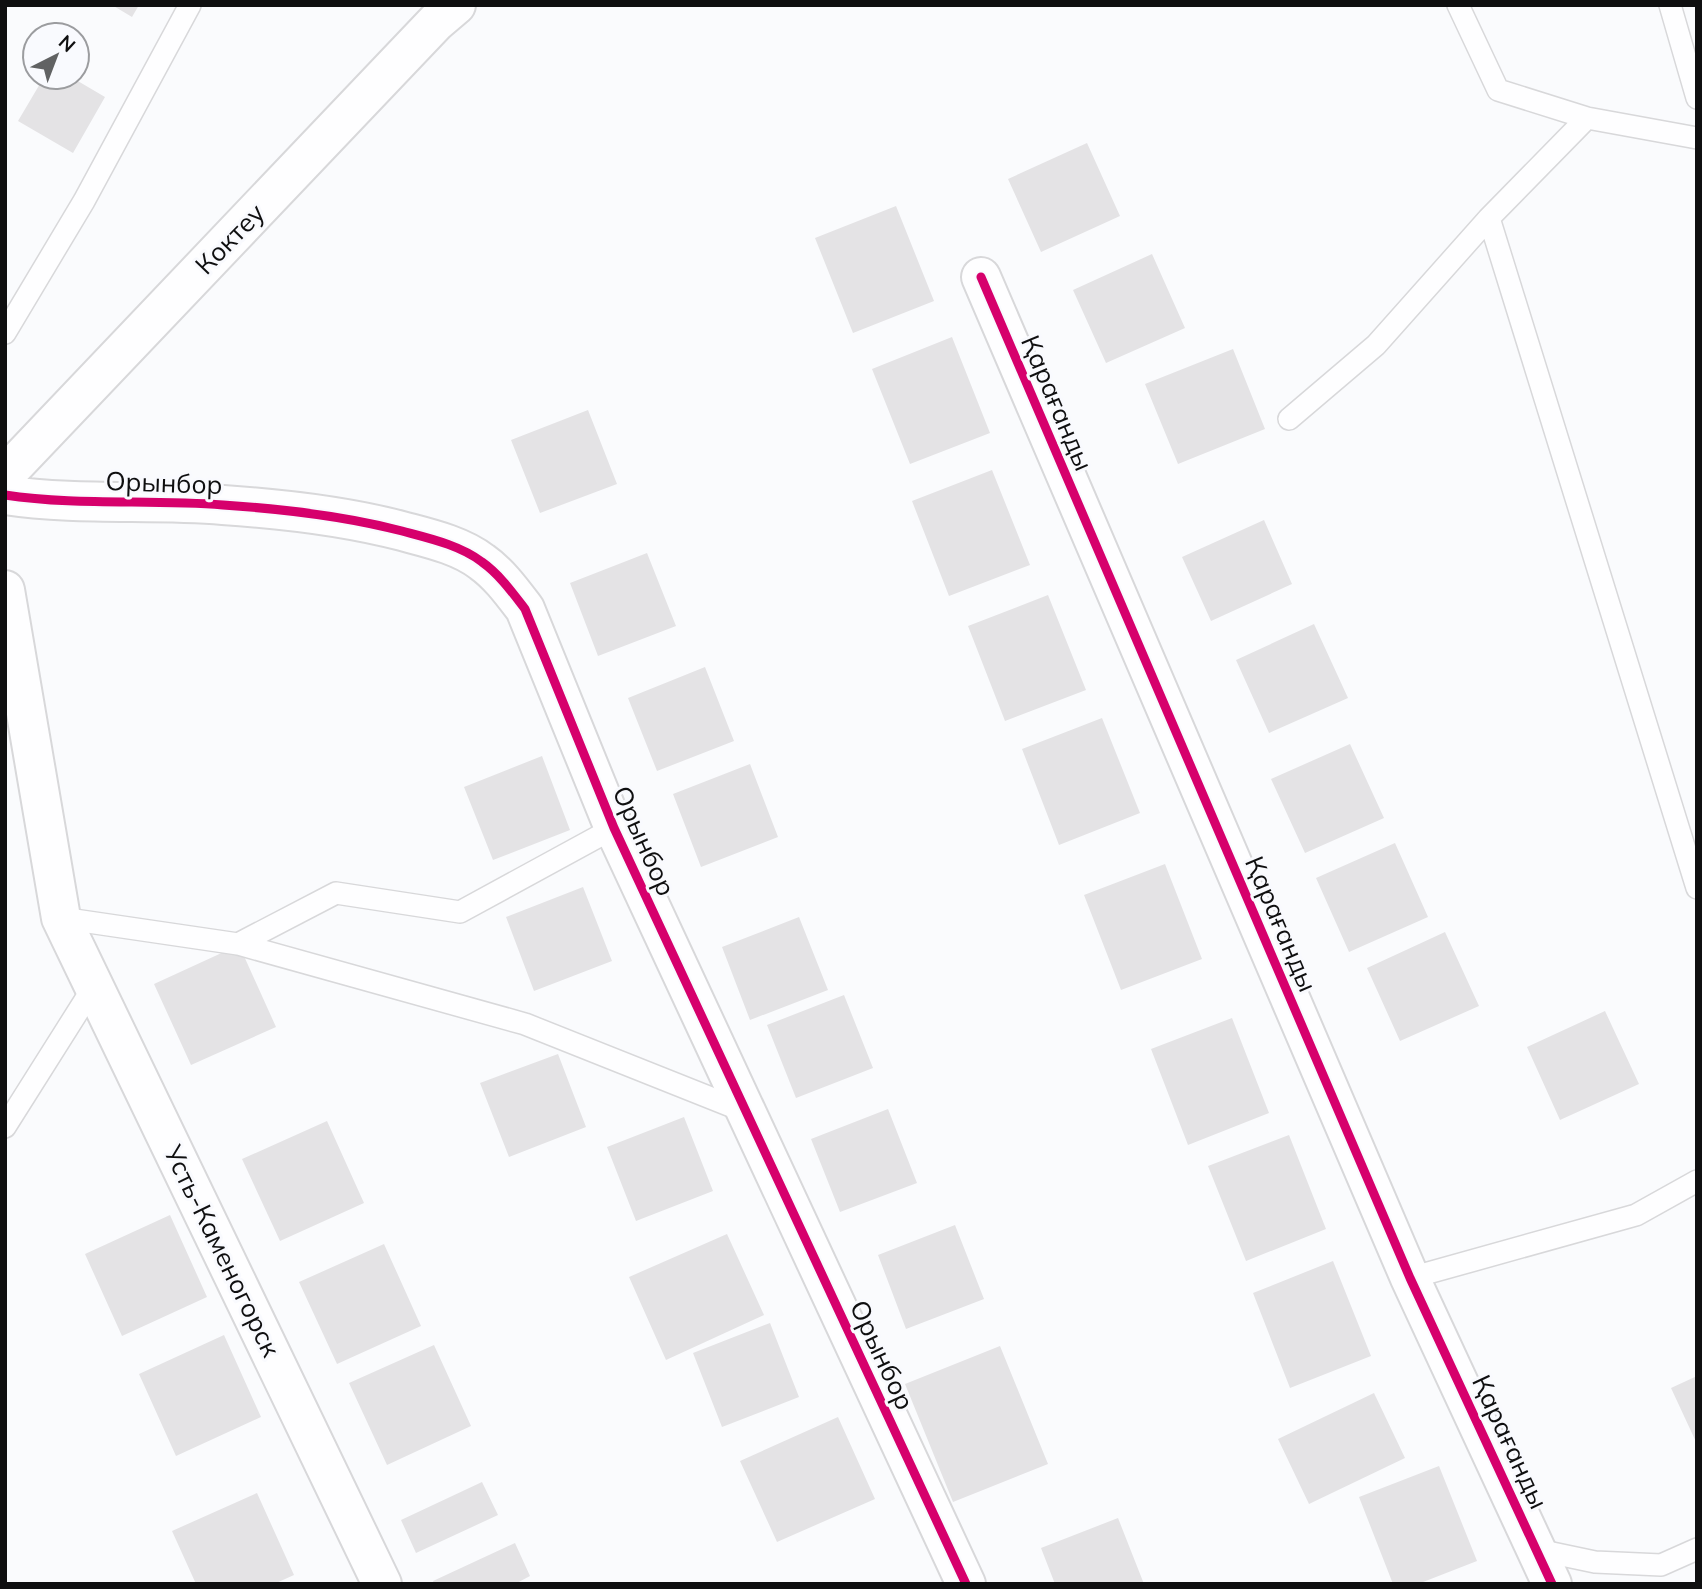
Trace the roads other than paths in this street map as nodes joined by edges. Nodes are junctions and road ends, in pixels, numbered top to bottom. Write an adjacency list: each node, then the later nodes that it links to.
1 (190, 5): 10 (lane)
2 (456, 5): 12 (street, Коктеу)
3 (1458, 5): 6 (lane)
4 (1670, 5): 5 (lane)
5 (1697, 98)
6 (1587, 118): 7 (lane); 8 (lane)
7 (1697, 138)
8 (1489, 218): 11 (lane); 16 (lane)
9 (981, 277): 23 (street, Қарағанды)
10 (5, 333)
11 (1289, 419)
12 (5, 475)
13 (5, 495): 15 (street, Орынбор)
14 (5, 590): 17 (street, Усть-Каменогорск)
15 (614, 828): 18 (lane); 20 (street, Орынбор)
16 (1697, 888)
17 (61, 918): 18 (lane); 19 (street, Усть-Каменогорск)
18 (238, 944): 20 (lane)
19 (94, 986): 21 (lane); 26 (street, Усть-Каменогорск)
20 (746, 1112): 27 (street, Орынбор)
21 (5, 1127)
22 (1697, 1181): 23 (lane)
23 (1410, 1279): 25 (street, Қарағанды)
24 (1697, 1549): 25 (lane)
25 (1545, 1567)
26 (382, 1584)
27 (966, 1584)

